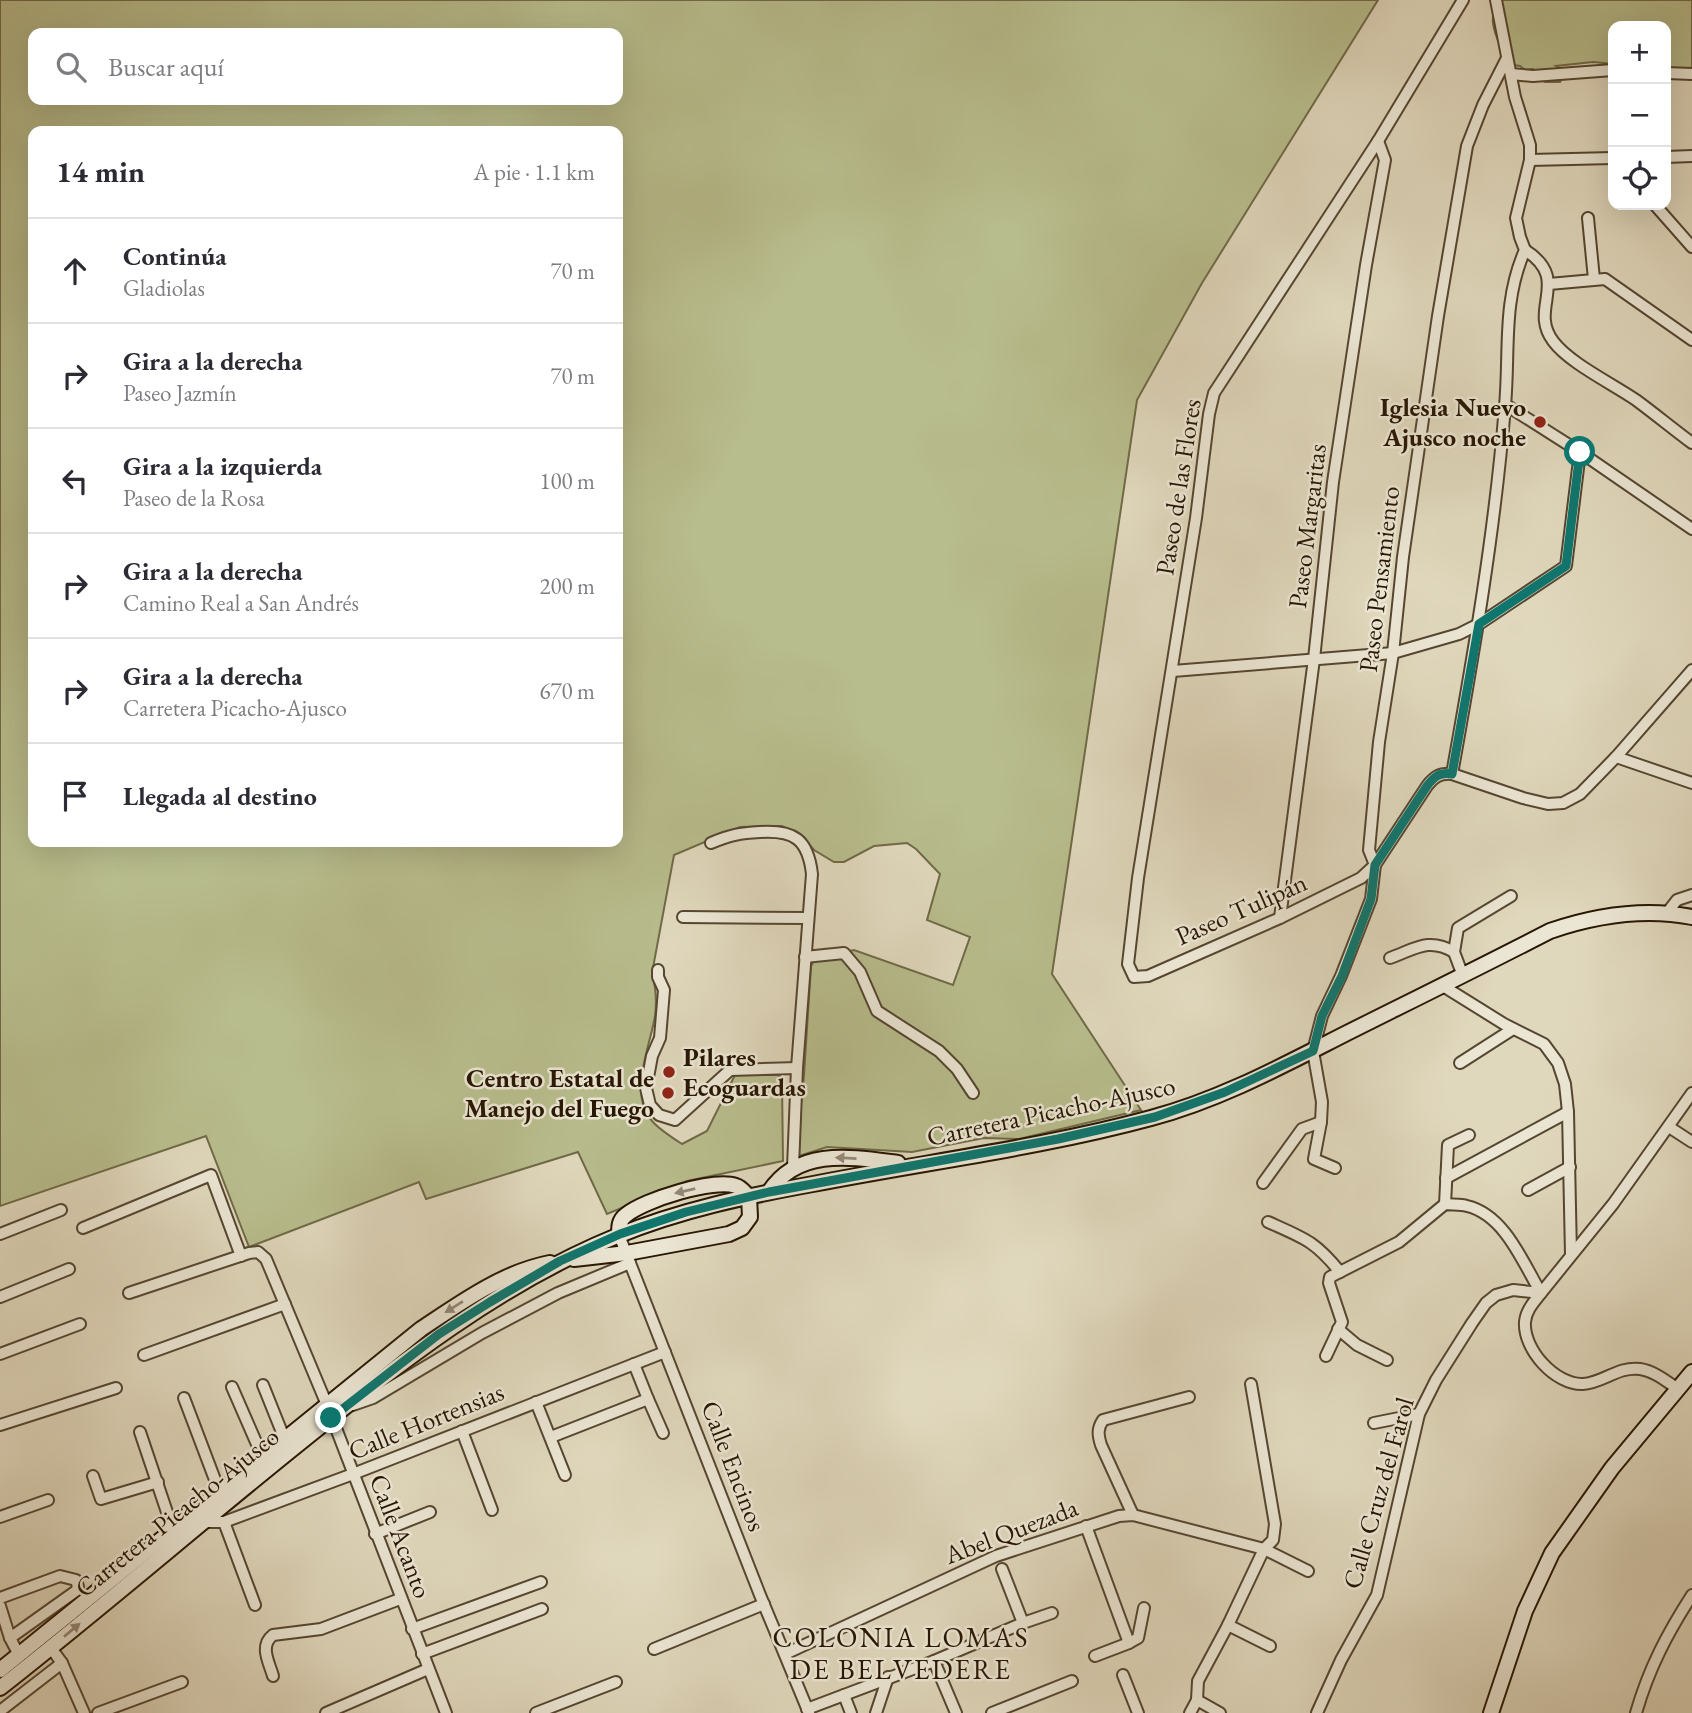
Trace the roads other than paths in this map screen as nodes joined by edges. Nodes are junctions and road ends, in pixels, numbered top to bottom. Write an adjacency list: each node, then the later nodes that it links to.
1 (1463, 0): 8 (street, Paseo de las Flores)
2 (1496, 0): 3 (street)
3 (1507, 58): 6 (street); 25 (street, Paseo Pensamiento)
4 (1608, 70): 6 (street)
5 (1671, 73): 7 (street)
6 (1511, 74): 12 (street)
7 (1692, 74)
8 (1378, 141): 26 (street, Paseo Margaritas); 28 (street, Paseo de las Flores)
9 (1692, 156): 10 (street)
10 (1671, 157)
11 (1608, 158): 12 (street)
12 (1530, 160): 16 (street)
13 (1659, 210): 15 (street)
14 (1588, 218): 17 (street)
15 (1692, 247)
16 (1525, 250): 18 (street); 20 (street)
17 (1594, 279): 18 (street); 19 (street)
18 (1549, 284): 21 (street)
19 (1692, 340)
20 (1506, 405): 22 (street); 24 (street)
21 (1692, 443)
22 (1580, 452): 23 (street); 24 (street)
23 (1692, 529)
24 (1479, 624): 25 (street); 30 (street)
25 (1393, 653): 26 (street); 33 (street, Paseo Pensamiento)
26 (1314, 659): 28 (street); 40 (street, Paseo Margaritas)
27 (1692, 670): 29 (street)
28 (1172, 671): 44 (street, Paseo de las Flores)
29 (1616, 757): 30 (street); 31 (street)
30 (1452, 774): 33 (street)
31 (1692, 783)
32 (711, 843): 39 (street)
33 (1375, 865): 40 (street, Paseo Tulipán); 49 (street)
34 (1692, 895): 36 (street)
35 (1511, 896): 41 (street)
36 (1666, 914): 38 (main road, Carretera Picacho-Ajusco); 46 (main road, Carretera Picacho-Ajusco)
37 (683, 917): 39 (street)
38 (1692, 917)
39 (808, 918): 42 (street)
40 (1280, 918): 44 (street, Paseo Tulipán)
41 (1454, 952): 43 (street); 46 (street)
42 (805, 957): 51 (street); 52 (street)
43 (1390, 958)
44 (1128, 964)
45 (658, 970): 51 (street)
46 (1463, 976): 47 (main road, Carretera Picacho-Ajusco)
47 (1443, 986): 48 (street); 49 (main road, Carretera Picacho-Ajusco)
48 (1513, 1029): 50 (street); 54 (street)
49 (1313, 1051): 55 (street); 59 (main road, Carretera Picacho-Ajusco)
50 (1460, 1063)
51 (797, 1068): 60 (street)
52 (974, 1093)
53 (1692, 1093): 56 (street)
54 (1568, 1112): 61 (street); 63 (street)
55 (1321, 1122): 62 (street); 64 (street)
56 (1669, 1127): 58 (street); 74 (street)
57 (1469, 1135): 63 (street)
58 (1692, 1142)
59 (914, 1165): 60 (main road, one-way to 60); 66 (main road, Carretera Picacho-Ajusco)
60 (793, 1167): 66 (main road)
61 (1570, 1167): 65 (street); 74 (street)
62 (1335, 1168)
63 (1446, 1178): 68 (street)
64 (1263, 1183)
65 (1528, 1190)
66 (769, 1192): 67 (main road, Carretera Picacho-Ajusco)
67 (749, 1197): 73 (main road, Carretera Picacho-Ajusco); 73 (main road, one-way to 73); 76 (main road)
68 (1445, 1204): 79 (street); 81 (street)
69 (61, 1210): 72 (street)
70 (1268, 1222): 79 (street)
71 (83, 1228): 75 (street)
72 (0, 1234)
73 (620, 1234): 76 (street, Calle Encinos); 77 (main road, Carretera Picacho-Ajusco)
74 (1571, 1255): 81 (street)
75 (240, 1256): 80 (street); 83 (street, Calle Acanto)
76 (628, 1258): 77 (main road); 86 (street, Calle Encinos); 102 (street)
77 (560, 1261): 102 (main road, Carretera Picacho-Ajusco); 103 (main road, Carretera Picacho-Ajusco, one-way to 103)
78 (69, 1269): 82 (street)
79 (1340, 1272): 85 (street)
80 (129, 1293)
81 (1541, 1293): 97 (street); 104 (street, Calle Cruz del Farol)
82 (0, 1297)
83 (285, 1304): 88 (street); 103 (street, Calle Acanto)
84 (80, 1324): 87 (street)
85 (1338, 1329): 89 (street); 90 (street)
86 (665, 1352): 91 (street, Calle Hortensias); 135 (street, Calle Encinos)
87 (0, 1354)
88 (144, 1356)
89 (1326, 1356)
90 (1387, 1360)
91 (634, 1364): 100 (street); 101 (street, Calle Hortensias)
92 (1692, 1372): 97 (main road)
93 (1251, 1384): 128 (street)
94 (263, 1385): 111 (street)
95 (232, 1387): 112 (street)
96 (116, 1388): 106 (street)
97 (1678, 1389): 181 (main road)
98 (184, 1398): 117 (street)
99 (1189, 1398): 121 (street)
100 (648, 1399): 109 (street); 110 (street)
101 (536, 1402): 107 (street, Calle Hortensias); 110 (street)
102 (344, 1408): 103 (main road, Carretera Picacho-Ajusco)
103 (329, 1412): 111 (main road, Carretera Picacho-Ajusco); 113 (street, Calle Acanto); 123 (main road, Carretera Picacho-Ajusco)
104 (1419, 1413): 105 (street); 180 (street, Calle Cruz del Farol)
105 (1374, 1423)
106 (0, 1425)
107 (462, 1431): 113 (street, Calle Hortensias); 119 (street)
108 (140, 1432): 116 (street)
109 (663, 1433)
110 (551, 1437): 114 (street)
111 (285, 1440): 112 (main road, Carretera Picacho-Ajusco)
112 (263, 1458): 117 (main road, Carretera Picacho-Ajusco)
113 (353, 1475): 124 (street, Calle Hortensias); 127 (street, Calle Acanto)
114 (565, 1475)
115 (93, 1476): 116 (street)
116 (158, 1482): 126 (street)
117 (220, 1493): 126 (main road, Carretera Picacho-Ajusco)
118 (48, 1500): 122 (street)
119 (492, 1510)
120 (430, 1512): 127 (street)
121 (1133, 1515): 125 (street, Abel Quezada); 128 (street, Abel Quezada)
122 (0, 1517)
123 (202, 1522): 124 (street, Calle Hortensias); 147 (main road, Carretera Picacho-Ajusco, one-way to 123)
124 (224, 1522): 136 (street)
125 (1086, 1526): 145 (street); 150 (street, Abel Quezada)
126 (173, 1531): 151 (main road, Carretera Picacho-Ajusco)
127 (375, 1534): 134 (street, Calle Acanto)
128 (1264, 1549): 130 (street, Abel Quezada); 142 (street)
129 (1002, 1569): 141 (street)
130 (1308, 1571)
131 (541, 1582): 143 (street)
132 (1692, 1595): 182 (street)
133 (0, 1598): 144 (street)
134 (400, 1599): 143 (street, Calle Acanto); 158 (street)
135 (764, 1604): 148 (street); 150 (street, Calle Encinos)
136 (255, 1605)
137 (0, 1606): 144 (street)
138 (1144, 1608): 145 (street)
139 (542, 1609): 149 (street)
140 (1052, 1613): 141 (street)
141 (1023, 1623): 153 (street)
142 (1228, 1625): 146 (street); 165 (street)
143 (412, 1629): 149 (street, Calle Acanto)
144 (10, 1638): 151 (street)
145 (1129, 1643): 152 (street)
146 (1270, 1646)
147 (51, 1648): 154 (street); 163 (main road, Carretera Picacho-Ajusco)
148 (654, 1649)
149 (422, 1654): 156 (street, Calle Acanto)
150 (785, 1654): 166 (street, Calle Encinos)
151 (19, 1655): 155 (main road, Carretera Picacho-Ajusco)
152 (1095, 1657)
153 (934, 1661): 159 (street); 175 (street)
154 (62, 1663): 167 (street); 168 (street)
155 (0, 1670)
156 (428, 1670): 170 (street); 171 (street, Calle Acanto)
157 (1122, 1675): 177 (street)
158 (273, 1676)
159 (888, 1677): 164 (street); 174 (street)
160 (1072, 1681): 176 (street)
161 (182, 1682): 169 (street)
162 (616, 1682): 172 (street)
163 (0, 1688)
164 (844, 1695): 166 (street); 173 (street)
165 (1197, 1700): 178 (street); 179 (street)
166 (811, 1709)
167 (0, 1711)
168 (84, 1713)
169 (99, 1713)
170 (326, 1713)
171 (446, 1713)
172 (536, 1713)
173 (851, 1713)
174 (876, 1713)
175 (956, 1713)
176 (992, 1713)
177 (1139, 1713)
178 (1190, 1713)
179 (1220, 1713)
180 (1317, 1713)
181 (1491, 1713)
182 (1636, 1713)

